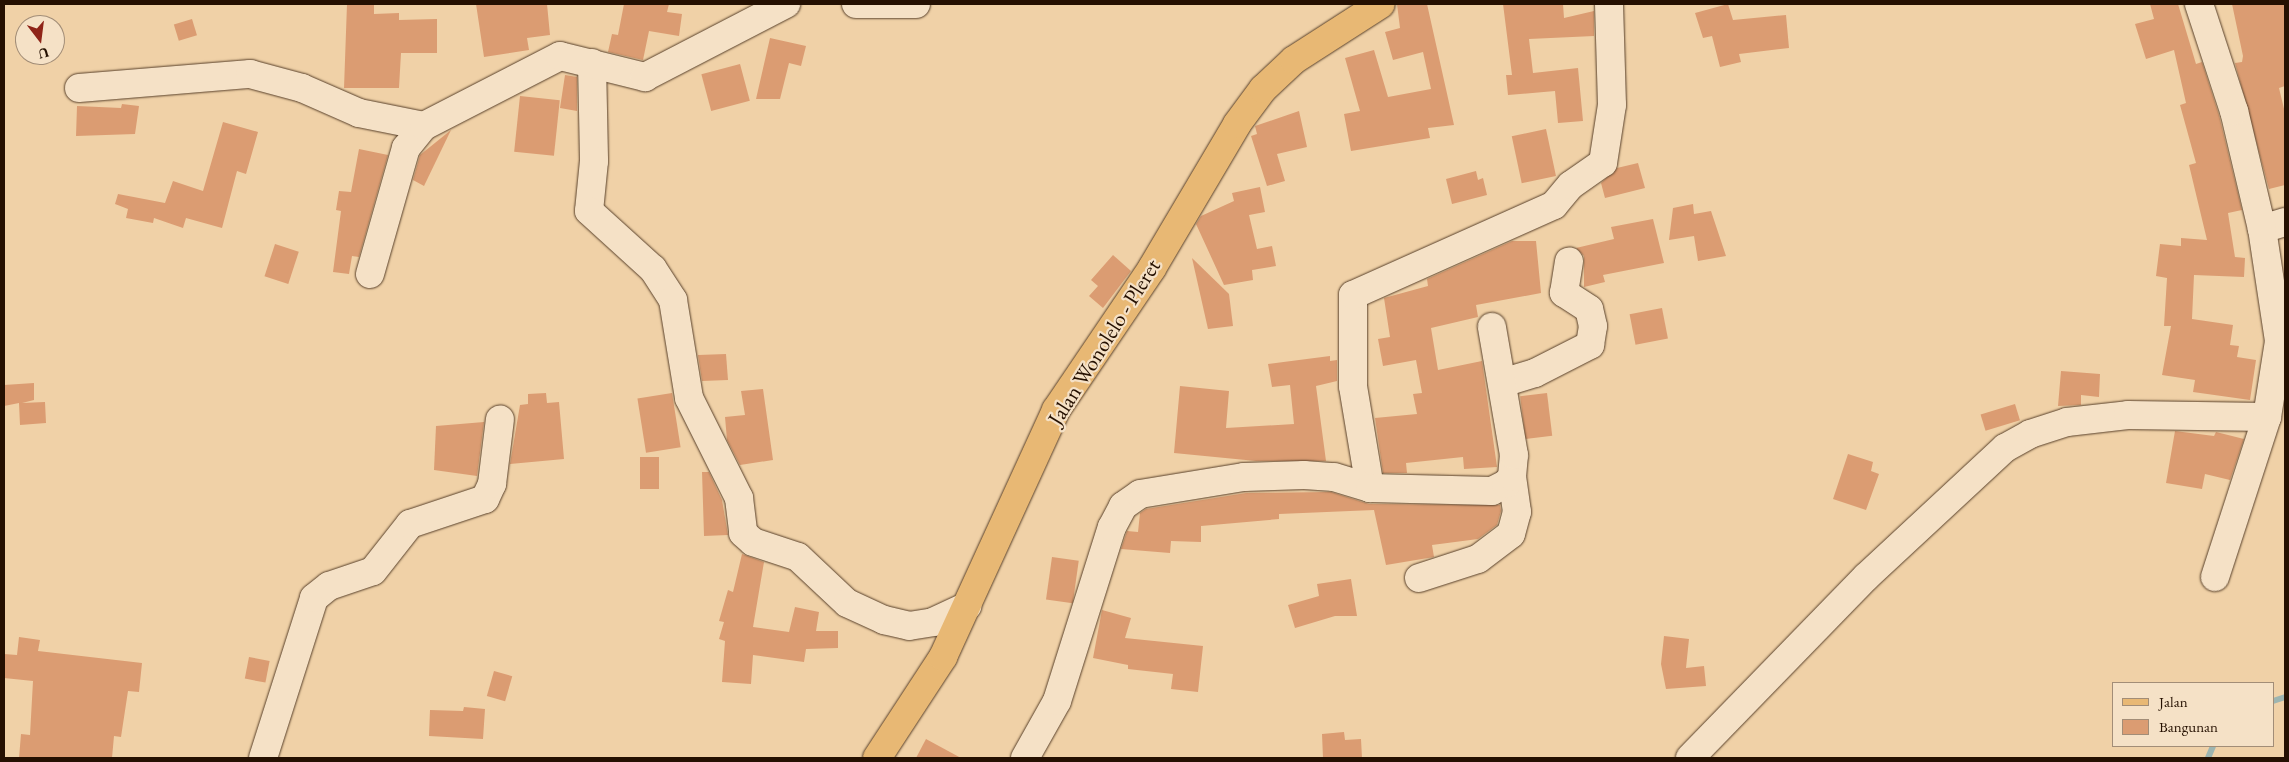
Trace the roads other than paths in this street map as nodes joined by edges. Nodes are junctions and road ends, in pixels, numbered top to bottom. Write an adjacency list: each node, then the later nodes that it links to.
1 (786, 4): 7 (street)
2 (856, 4): 3 (street)
3 (916, 4)
4 (1381, 4): 21 (main road, Jalan Wonolelo - Pleret)
5 (1609, 4): 18 (street)
6 (2199, 4): 10 (street)
7 (592, 64): 9 (street); 21 (street)
8 (79, 88): 9 (street)
9 (424, 126): 12 (street)
10 (2273, 225): 15 (street)
11 (1569, 261): 14 (street)
12 (370, 274)
13 (1492, 327): 14 (street)
14 (1502, 383): 17 (street)
15 (2268, 417): 19 (street); 25 (street)
16 (500, 419): 22 (street)
17 (1512, 478): 18 (street); 20 (street)
18 (1370, 488): 24 (street)
19 (2215, 577)
20 (1418, 578)
21 (968, 606): 23 (main road, Jalan Wonolelo - Pleret)
22 (263, 758)
23 (876, 758)
24 (1025, 758)
25 (1690, 758)

